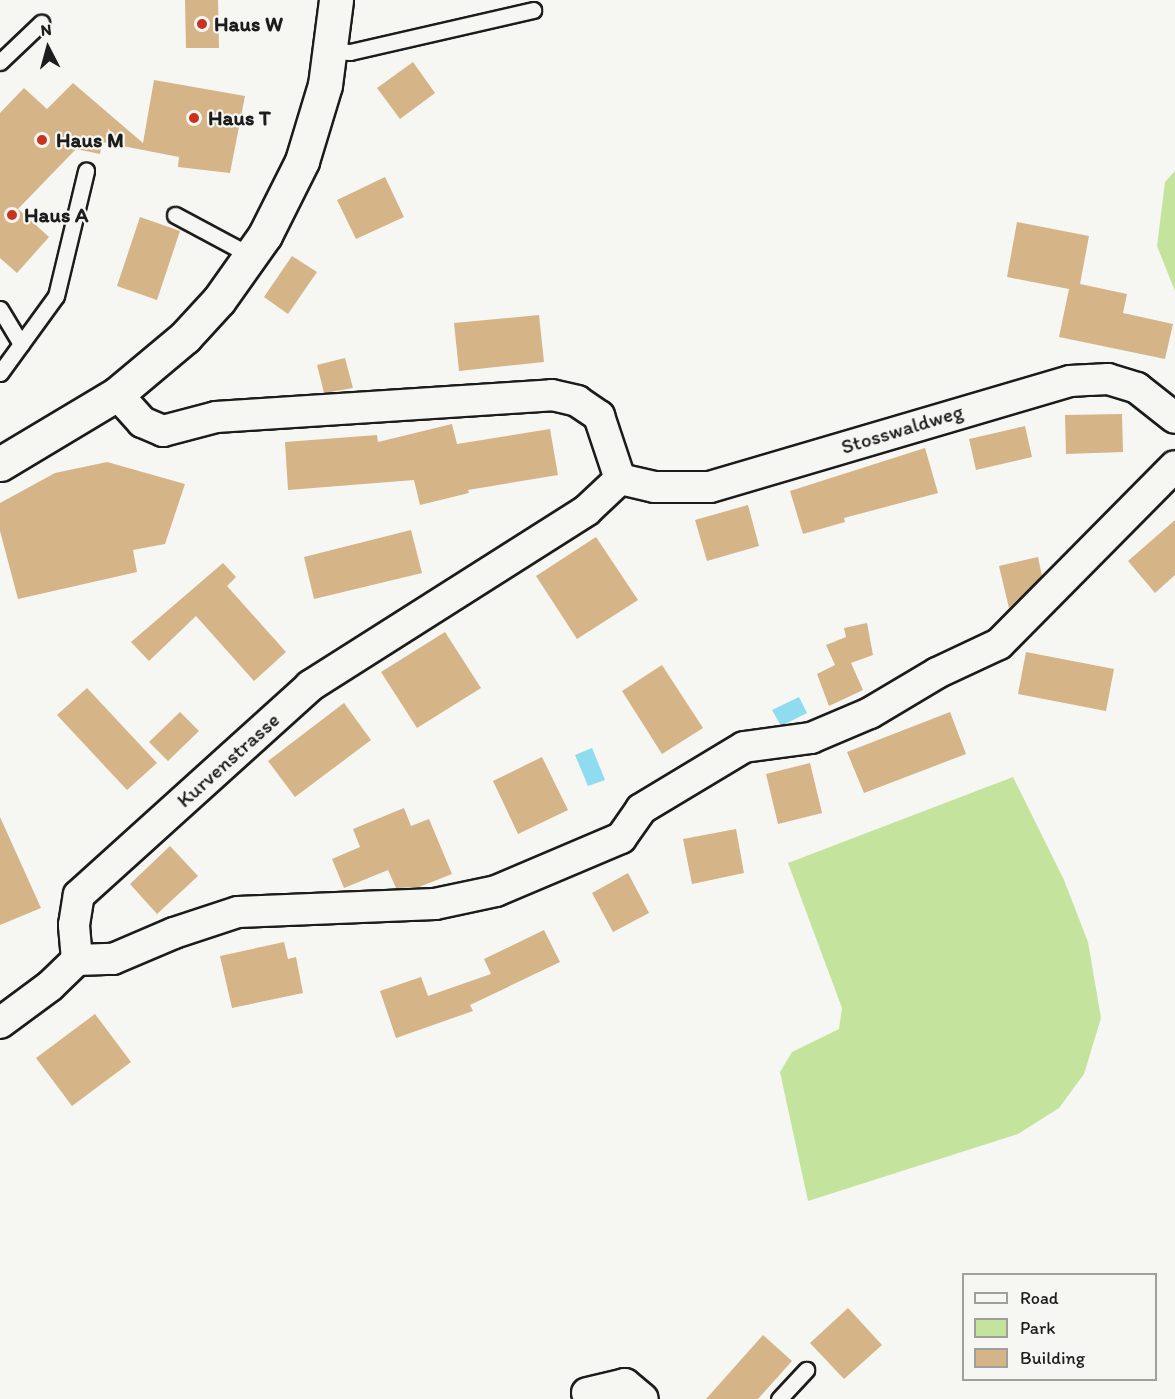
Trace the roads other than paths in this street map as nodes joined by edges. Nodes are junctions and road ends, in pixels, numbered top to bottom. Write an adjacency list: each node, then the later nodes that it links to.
1 (336, 0): 4 (street)
2 (533, 10): 4 (lane)
3 (41, 23): 5 (lane)
4 (330, 51): 8 (street)
5 (0, 62)
6 (86, 171): 10 (lane)
7 (175, 215): 8 (lane)
8 (250, 255): 12 (street)
9 (0, 309): 10 (lane)
10 (21, 344): 11 (lane)
11 (0, 373)
12 (117, 394): 14 (street); 16 (street)
13 (1175, 418): 16 (street, Stosswaldweg)
14 (0, 464)
15 (1175, 466): 17 (street)
16 (620, 478): 17 (street, Kurvenstrasse)
17 (76, 960): 18 (street)
18 (0, 1023)
19 (806, 1370): 22 (lane)
20 (587, 1393): 21 (street)
21 (643, 1399)
22 (779, 1399)

